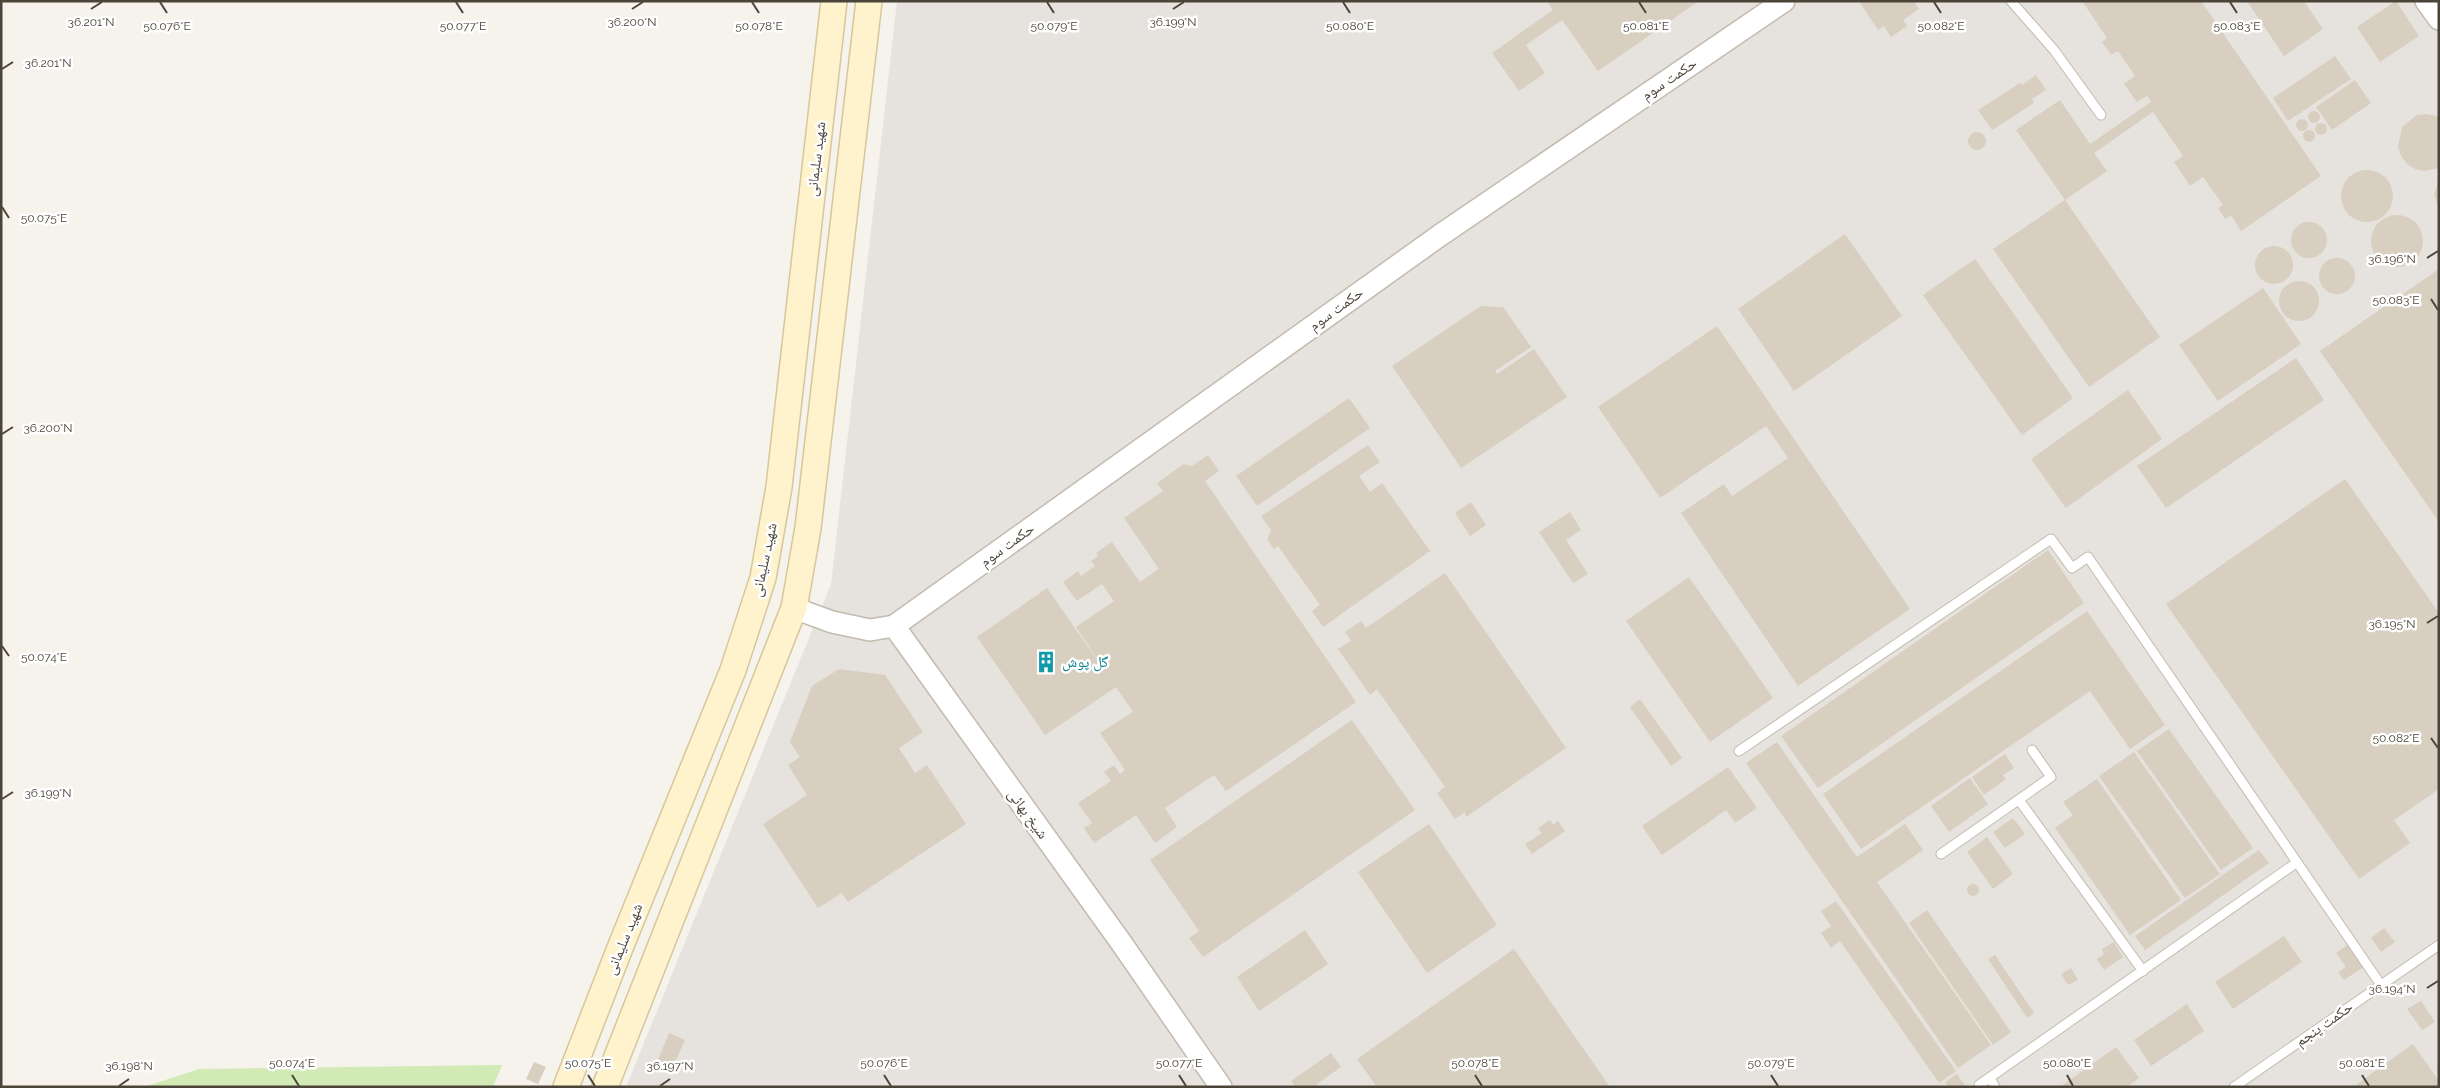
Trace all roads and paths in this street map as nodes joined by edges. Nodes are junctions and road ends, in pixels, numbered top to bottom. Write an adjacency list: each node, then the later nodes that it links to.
1 (834, 1): 20 (main road, شهید سلیمانی)
2 (869, 1): 8 (main road)
3 (1784, 1): 9 (street, حکمت سوم)
4 (2011, 1): 7 (lane)
5 (2426, 1): 6 (street)
6 (2439, 19)
7 (2101, 115)
8 (794, 608): 9 (street); 21 (main road)
9 (894, 626): 22 (street, شیخ بهائی)
10 (2032, 750): 12 (lane)
11 (1739, 751): 14 (lane)
12 (2018, 800): 13 (lane); 16 (lane)
13 (1941, 854)
14 (2296, 863): 16 (lane); 17 (lane)
15 (2439, 945): 17 (lane, حکمت پنجم)
16 (2143, 971): 18 (lane)
17 (2381, 985): 24 (lane, حکمت پنجم)
18 (1990, 1078): 19 (lane); 23 (lane)
19 (1980, 1085)
20 (566, 1087)
21 (605, 1087)
22 (1221, 1087)
23 (1995, 1087)
24 (2234, 1087)

